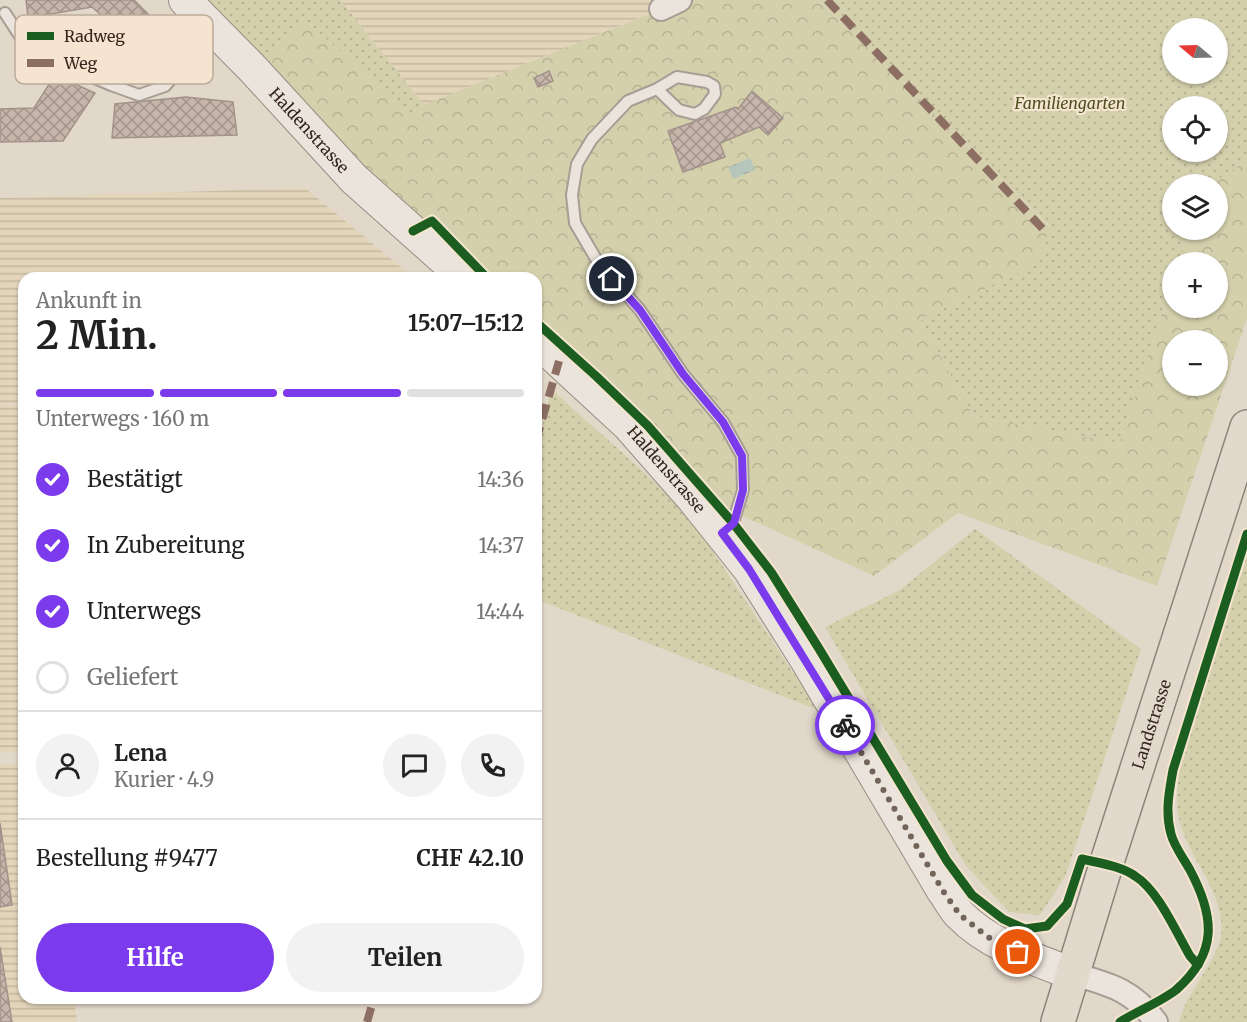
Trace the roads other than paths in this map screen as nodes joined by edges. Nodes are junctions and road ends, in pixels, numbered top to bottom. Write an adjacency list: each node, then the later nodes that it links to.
1 (185, 0): 3 (street, Haldenstrasse)
2 (5, 13): 4 (lane)
3 (200, 15)
4 (15, 28)
5 (214, 30): 9 (street, Haldenstrasse)
6 (109, 84): 7 (lane)
7 (167, 84)
8 (657, 89): 8 (lane); 12 (lane)
9 (458, 272)
10 (542, 346): 12 (street, Haldenstrasse)
11 (1247, 427): 13 (main road, Landstrasse)
12 (722, 533): 13 (street, Haldenstrasse)
13 (1073, 974): 14 (main road, Landstrasse); 15 (street, Haldenstrasse)
14 (1058, 1022)
15 (1156, 1022)

